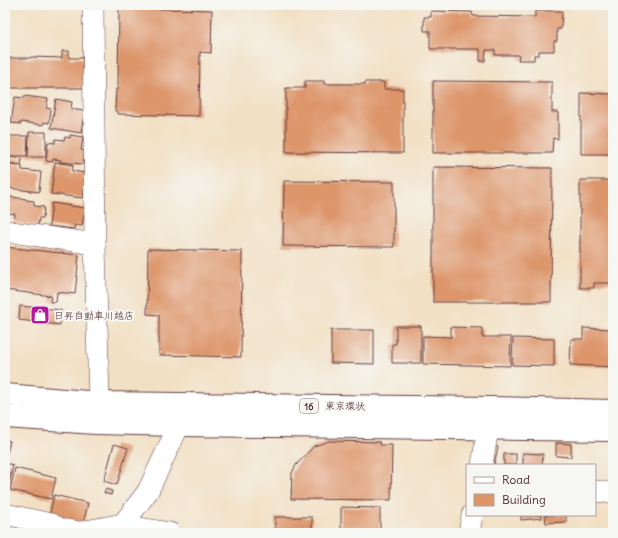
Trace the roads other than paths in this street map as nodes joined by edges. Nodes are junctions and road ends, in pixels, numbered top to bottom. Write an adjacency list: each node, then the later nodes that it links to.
1 (93, 5): 3 (street)
2 (5, 231): 3 (street)
3 (95, 244): 5 (street)
4 (5, 396): 5 (highway, 東京環状 / 16)
5 (99, 403): 6 (highway, 東京環状 / 16)
6 (613, 411)
7 (5, 417): 8 (highway, 東京環状 / 16)
8 (179, 425): 9 (highway, 東京環状 / 16); 16 (street)
9 (488, 429): 10 (highway, 東京環状 / 16); 11 (street)
10 (613, 430)
11 (482, 464)
12 (596, 491): 13 (street)
13 (613, 493)
14 (5, 514): 17 (street)
15 (472, 516): 19 (street)
16 (123, 524): 17 (street); 18 (street)
17 (61, 531)
18 (170, 533)
19 (469, 533)

